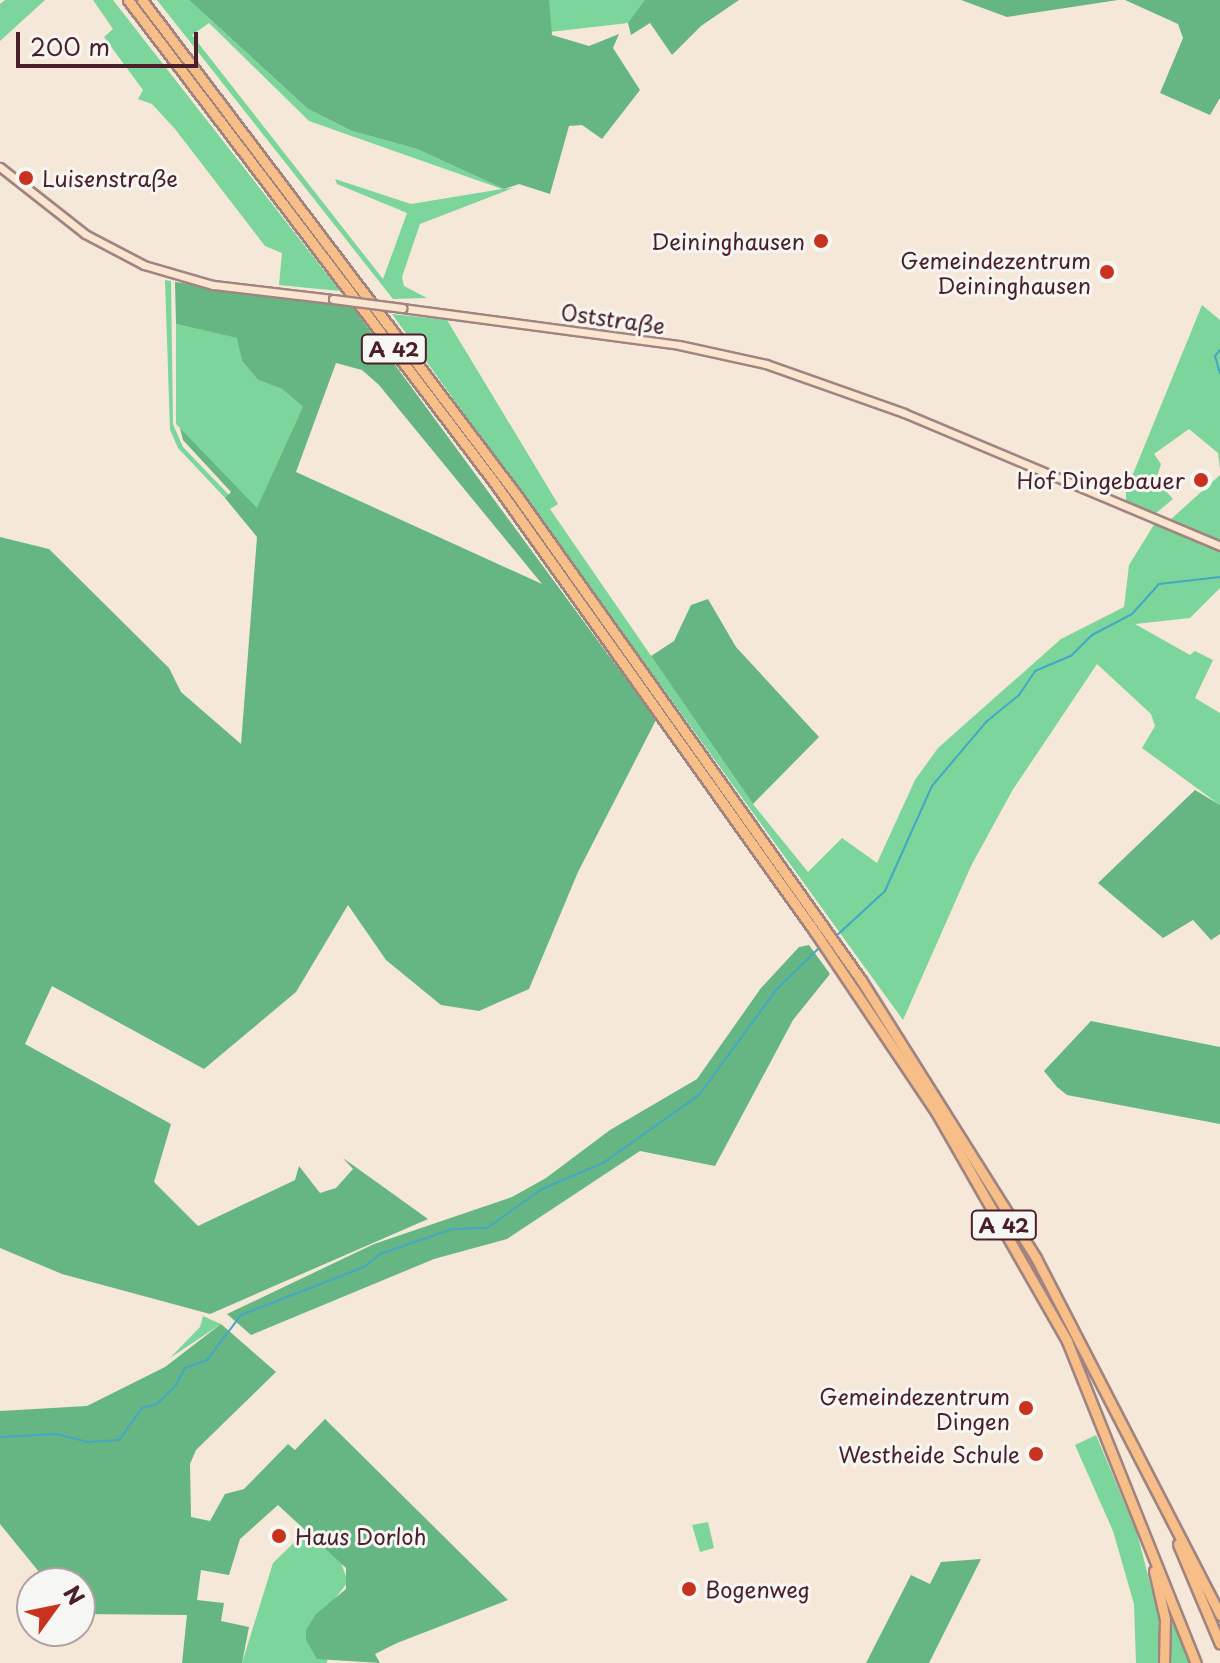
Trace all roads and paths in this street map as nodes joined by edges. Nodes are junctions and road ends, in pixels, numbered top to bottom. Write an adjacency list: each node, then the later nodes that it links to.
1 (128, 0): 5 (highway, A 42)
2 (142, 0): 5 (highway, A 42)
3 (0, 167): 4 (main road, Oststraße, bridge)
4 (1220, 546)
5 (819, 928): 6 (highway, A 42)
6 (833, 949): 7 (highway, A 42); 8 (highway, A 42)
7 (1134, 1446): 9 (highway); 10 (highway, A 42)
8 (1138, 1518): 11 (highway); 12 (highway, A 42)
9 (1220, 1615)
10 (1220, 1644)
11 (1164, 1663)
12 (1196, 1663)

